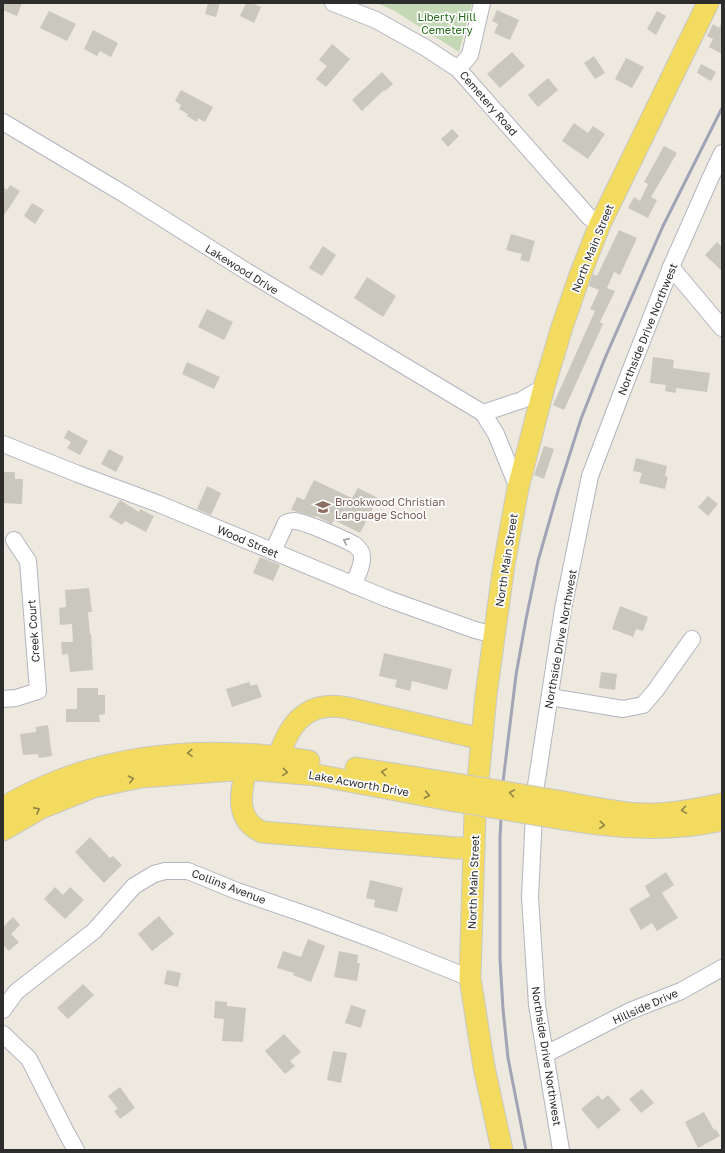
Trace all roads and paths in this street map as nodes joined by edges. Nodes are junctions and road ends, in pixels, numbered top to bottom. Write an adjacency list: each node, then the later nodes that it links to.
1 (333, 3): 4 (street, Cemetery Road)
2 (482, 3): 4 (street)
3 (708, 3): 7 (main road, North Main Street)
4 (458, 69): 7 (street, Cemetery Road)
5 (3, 122): 11 (street, Lakewood Drive)
6 (722, 153): 8 (street, Northside Drive Northwest)
7 (600, 224): 10 (main road, North Main Street)
8 (672, 267): 9 (street); 19 (street, Northside Drive Northwest)
9 (722, 328)
10 (544, 387): 11 (street); 13 (main road, North Main Street)
11 (483, 414): 13 (street, Lakewood Drive)
12 (3, 444): 15 (street, Wood Street)
13 (518, 488): 17 (main road, North Main Street)
14 (14, 540): 20 (street, Creek Court)
15 (273, 552): 16 (street, Wood Street); 16 (street, one-way to 15)
16 (353, 585): 17 (street, Wood Street)
17 (495, 635): 21 (main road, North Main Street)
18 (692, 639): 19 (street)
19 (550, 697): 35 (street, Northside Drive Northwest)
20 (3, 699)
21 (482, 739): 22 (main road); 30 (main road, North Main Street)
22 (279, 756): 24 (main road, Lake Acworth Drive, one-way to 22); 26 (main road, Lake Acworth Drive, one-way to 26)
23 (246, 769): 24 (main road, Lake Acworth Drive, one-way to 24); 29 (main road, Lake Acworth Drive, one-way to 23); 30 (main road)
24 (450, 791): 27 (main road, Lake Acworth Drive, bridge)
25 (722, 804): 27 (main road, Lake Acworth Drive, one-way to 27)
26 (3, 808)
27 (564, 810): 28 (main road, Lake Acworth Drive, one-way to 28)
28 (722, 820)
29 (3, 830)
30 (474, 848): 32 (main road, North Main Street)
31 (722, 968): 35 (street, Hillside Drive)
32 (470, 978): 33 (street, Collins Avenue); 37 (main road, North Main Street)
33 (3, 1010)
34 (3, 1034): 36 (street)
35 (546, 1054): 38 (street, Northside Drive Northwest)
36 (76, 1150)
37 (502, 1150)
38 (561, 1150)

